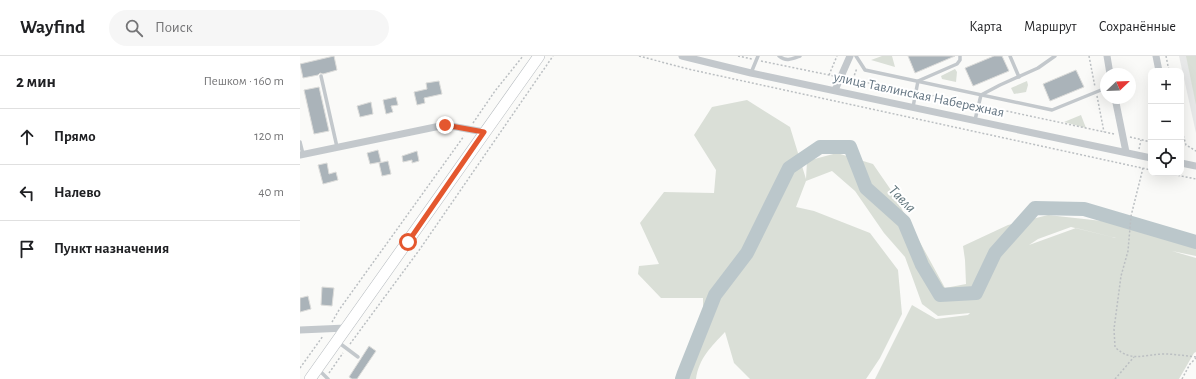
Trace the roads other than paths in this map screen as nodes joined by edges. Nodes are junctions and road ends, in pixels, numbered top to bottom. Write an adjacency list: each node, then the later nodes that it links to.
1 (539, 56): 25 (main road)
2 (682, 56): 15 (street, улица Тавлинская Набережная)
3 (779, 56): 4 (lane)
4 (800, 56)
5 (850, 56): 19 (street)
6 (856, 56): 18 (lane)
7 (960, 56): 18 (lane)
8 (1010, 56): 17 (lane)
9 (1054, 56): 17 (lane)
10 (1107, 56): 13 (street)
11 (1156, 56): 14 (street)
12 (757, 58): 15 (lane)
13 (1109, 68)
14 (1158, 68)
15 (751, 73): 19 (street, улица Тавлинская Набережная)
16 (321, 76): 27 (lane)
17 (1019, 77): 21 (lane)
18 (918, 81): 21 (lane); 23 (lane)
19 (835, 90): 23 (street, улица Тавлинская Набережная)
20 (1100, 90): 21 (lane)
21 (981, 95): 24 (lane)
22 (1116, 104): 28 (street)
23 (913, 107): 24 (street, улица Тавлинская Набережная)
24 (975, 120): 28 (street, улица Тавлинская Набережная)
25 (484, 132): 27 (street); 33 (main road)
26 (300, 142): 29 (lane)
27 (337, 148): 29 (street)
28 (1126, 152): 30 (street, улица Тавлинская Набережная)
29 (302, 155)
30 (1148, 157)
31 (1184, 164): 32 (street)
32 (1196, 166)
33 (346, 328): 34 (street); 35 (main road)
34 (300, 330)
35 (337, 341): 36 (lane); 37 (main road)
36 (358, 357)
37 (318, 369): 38 (lane); 39 (main road)
38 (327, 378)
39 (310, 379)

